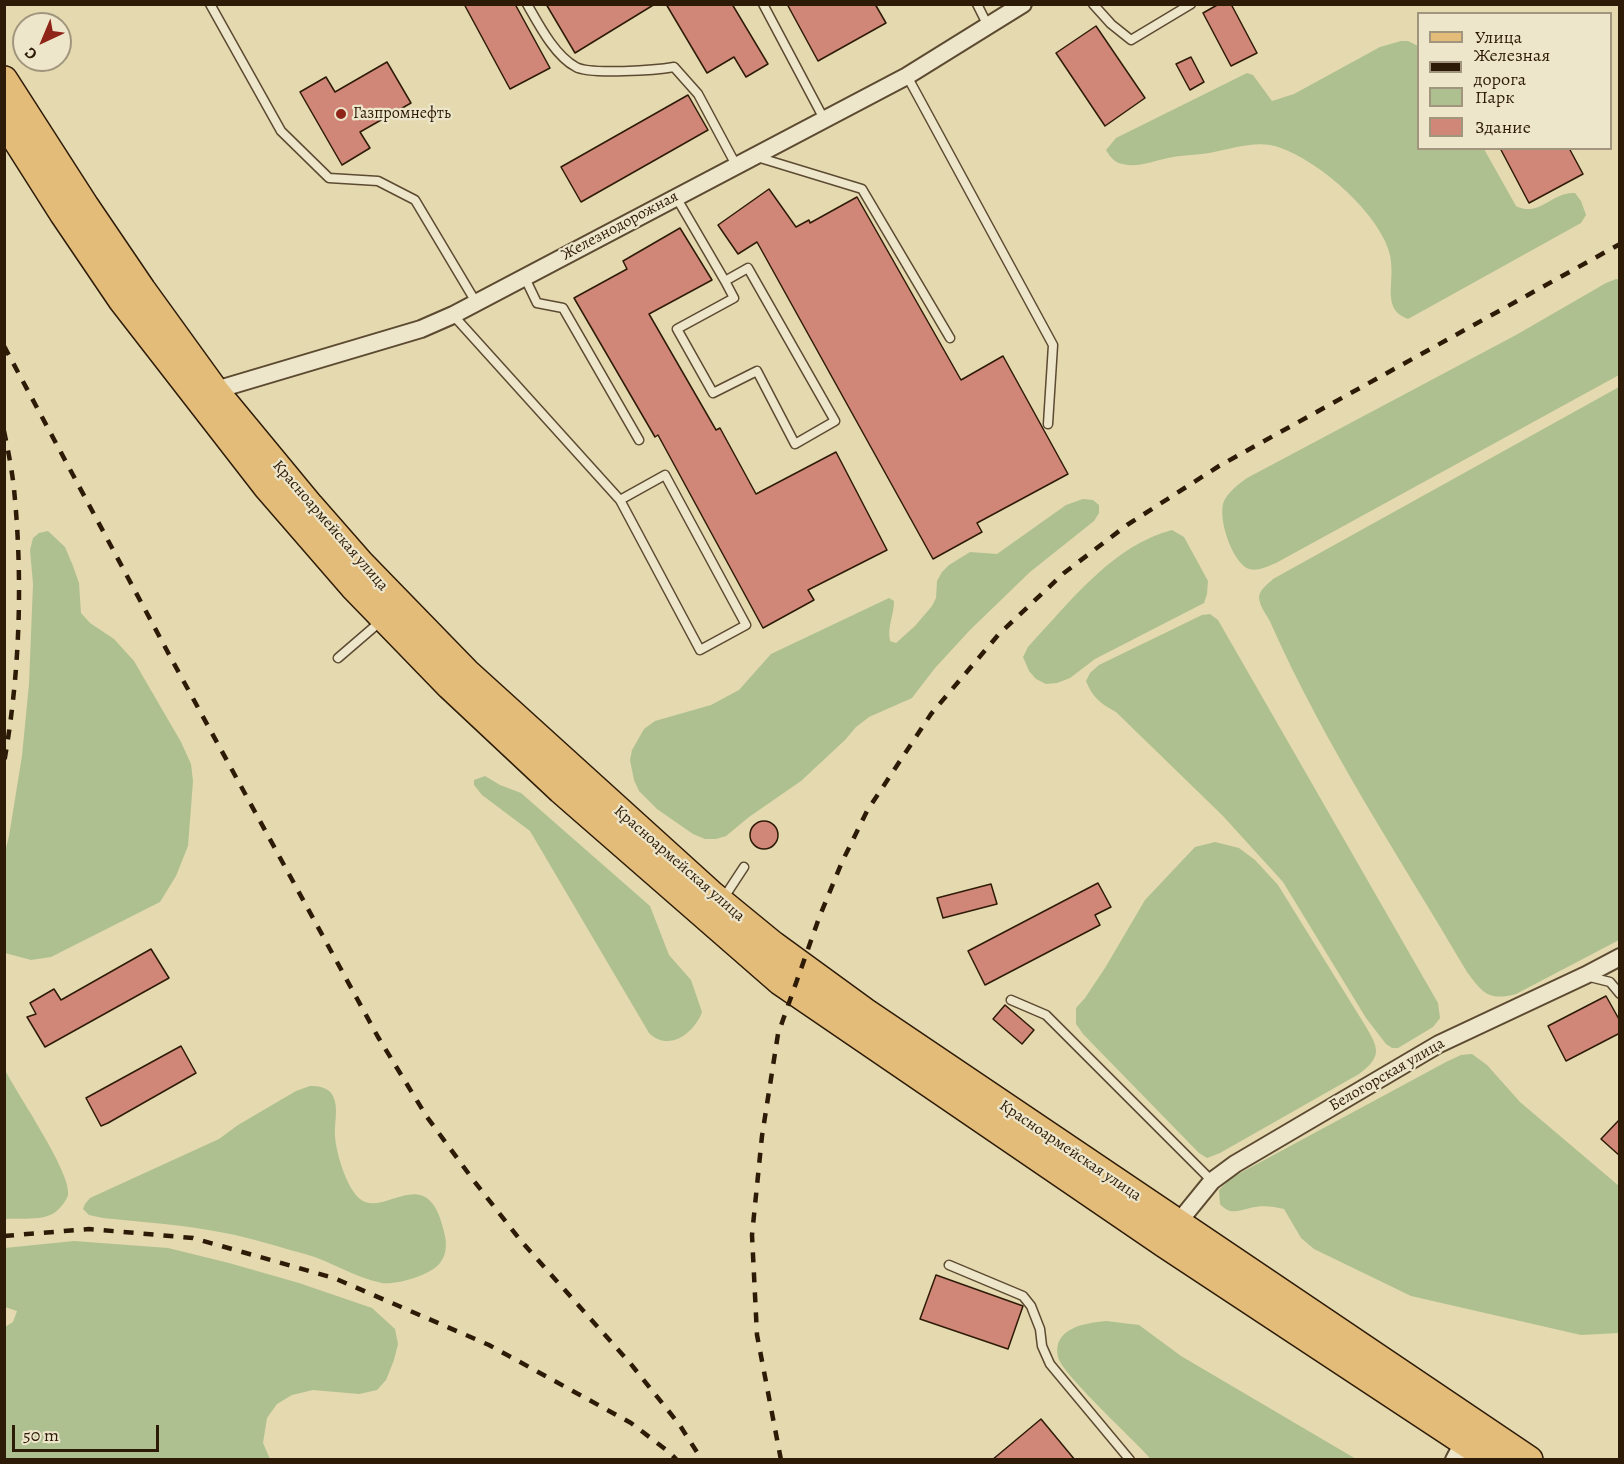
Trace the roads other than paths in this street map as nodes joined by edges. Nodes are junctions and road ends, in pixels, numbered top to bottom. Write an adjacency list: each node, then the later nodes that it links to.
1 (210, 4): 18 (lane)
2 (527, 4): 14 (lane)
3 (764, 4): 11 (lane)
4 (977, 4): 8 (lane)
5 (1023, 4): 8 (street, Железнодорожная)
6 (1093, 4): 7 (lane)
7 (1191, 4)
8 (988, 26): 9 (street, Железнодорожная)
9 (907, 76): 11 (street, Железнодорожная); 22 (lane)
10 (4, 80): 21 (main road, Красноармейская улица)
11 (824, 119): 13 (street, Железнодорожная)
12 (4, 120): 21 (main road, Красноармейская улица)
13 (753, 156): 14 (street, Железнодорожная); 20 (lane)
14 (736, 165): 15 (street, Железнодорожная)
15 (676, 196): 16 (street, Железнодорожная); 17 (lane)
16 (525, 278): 18 (street, Железнодорожная); 23 (lane)
17 (725, 281): 17 (lane)
18 (477, 303): 19 (street, Железнодорожная)
19 (453, 315): 21 (street, Железнодорожная); 24 (lane)
20 (950, 338)
21 (205, 394): 25 (main road, Красноармейская улица); 28 (main road, Красноармейская улица)
22 (1048, 424)
23 (639, 440)
24 (620, 500): 24 (lane)
25 (384, 618): 26 (lane); 36 (main road, Красноармейская улица)
26 (338, 658)
27 (744, 867): 28 (lane)
28 (722, 902): 34 (main road, Красноармейская улица)
29 (1620, 957): 30 (street, Белогорская улица)
30 (1586, 975): 31 (lane); 33 (street, Белогорская улица)
31 (1620, 994)
32 (1011, 1000): 33 (lane)
33 (1212, 1180): 34 (street, Белогорская улица)
34 (1177, 1224): 39 (main road, Красноармейская улица)
35 (949, 1265): 37 (lane)
36 (1459, 1450): 38 (main road, Красноармейская улица)
37 (1130, 1460)
38 (1492, 1460)
39 (1529, 1460)

